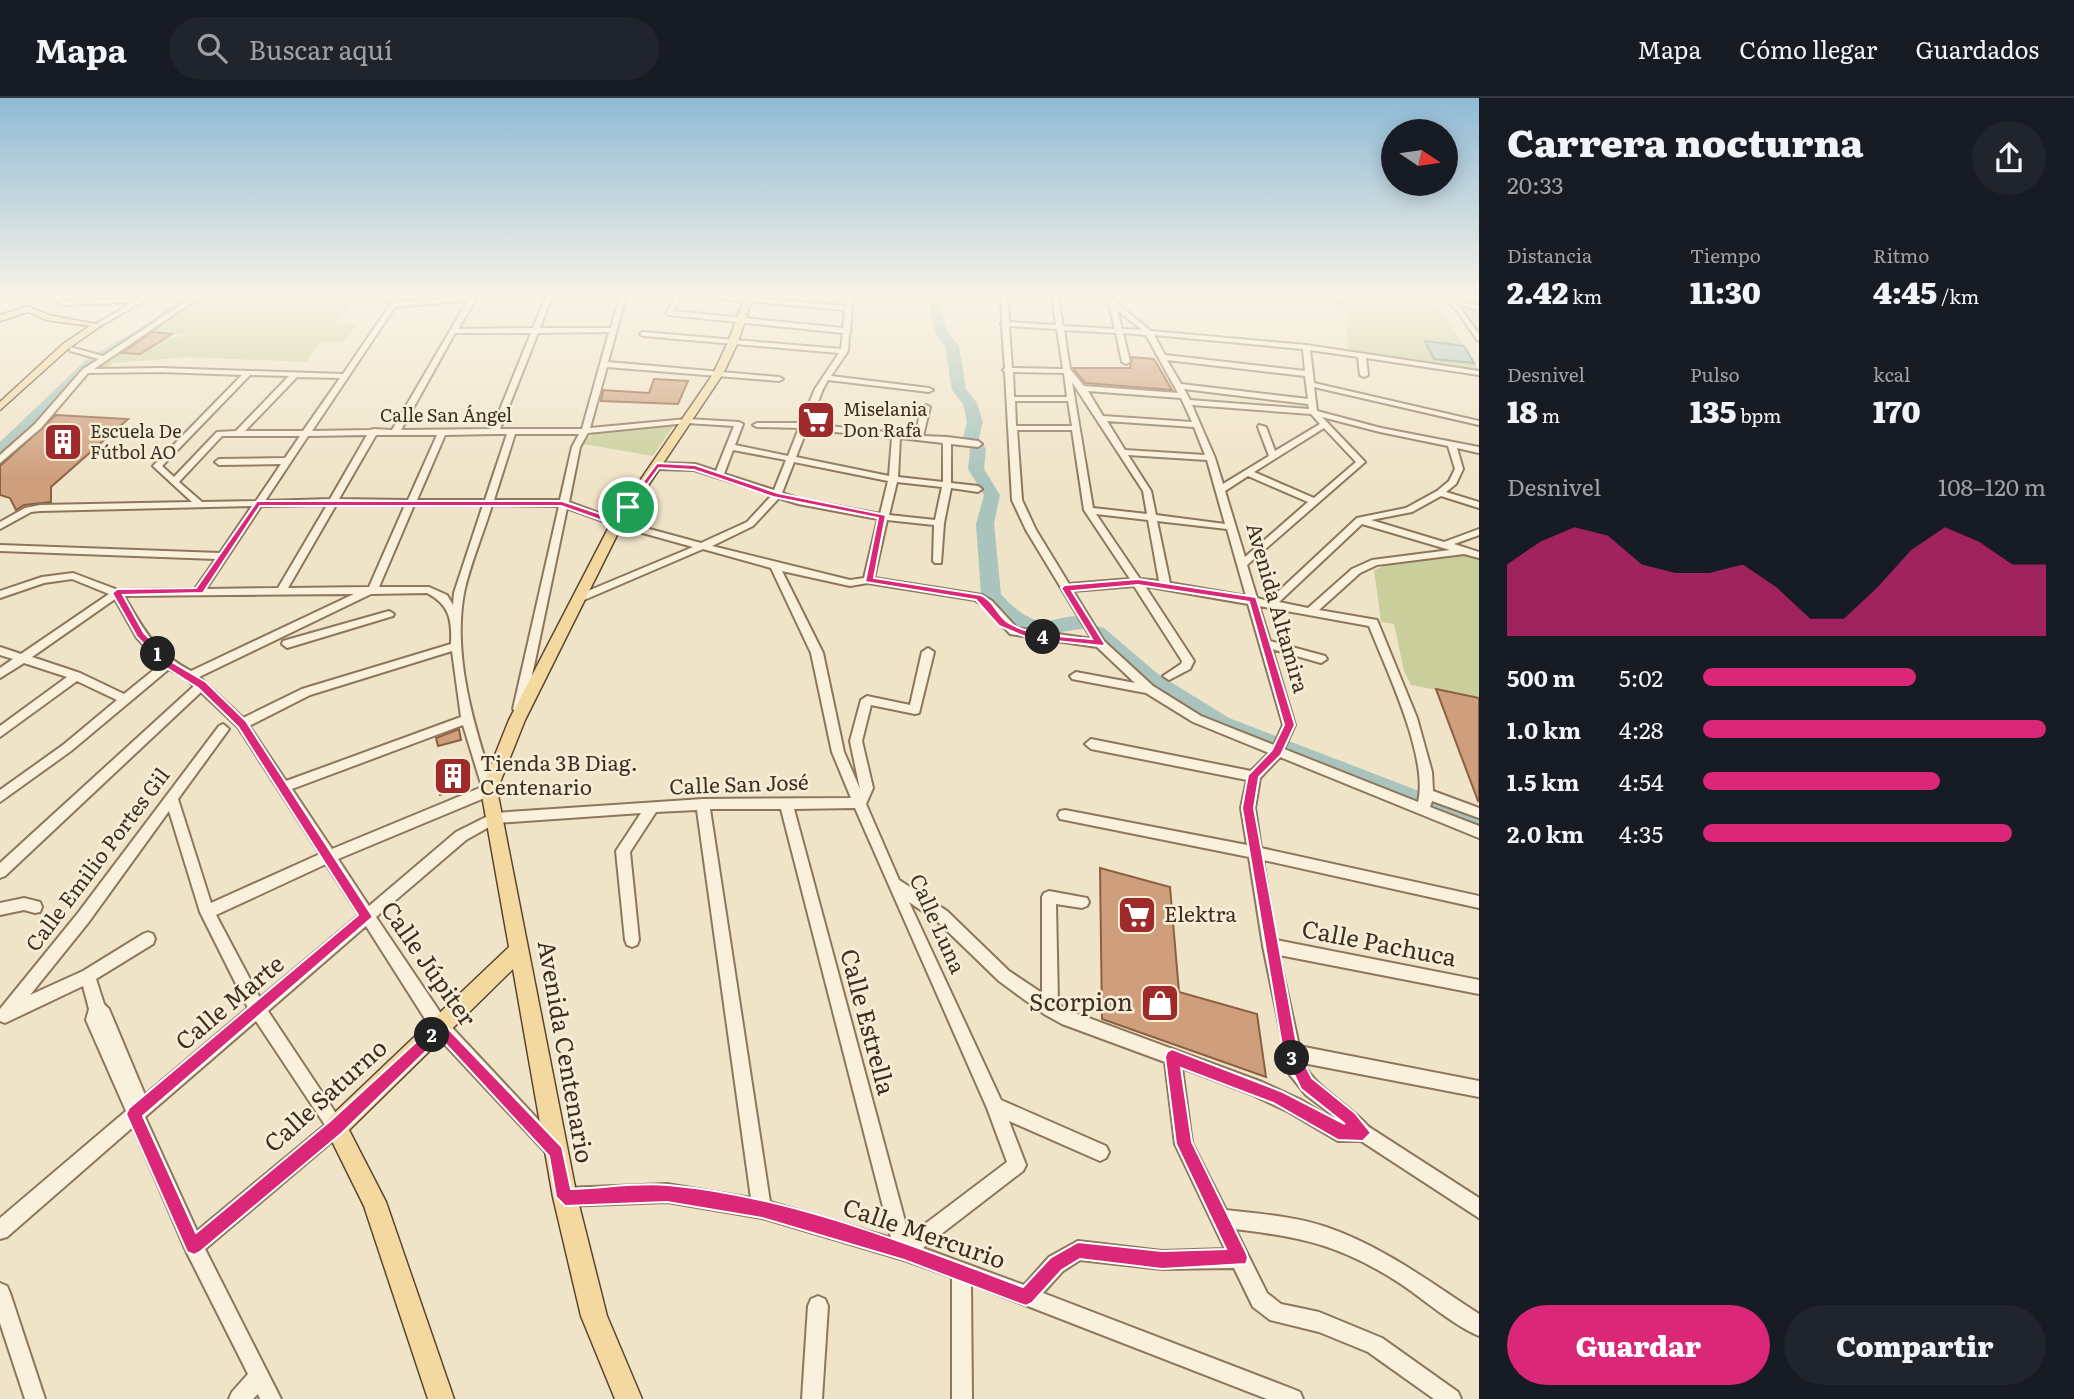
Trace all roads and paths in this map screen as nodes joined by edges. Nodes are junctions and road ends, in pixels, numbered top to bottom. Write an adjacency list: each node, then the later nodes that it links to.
1 (54, 357): 36 (main road)
2 (98, 357): 18 (street)
3 (357, 357): 26 (street)
4 (438, 357): 51 (street)
5 (524, 357): 54 (street)
6 (605, 357): 16 (street)
7 (726, 357): 22 (main road)
8 (840, 357): 27 (street)
9 (1006, 357): 17 (street)
10 (1066, 357): 19 (street)
11 (1125, 357): 15 (street)
12 (1163, 357): 23 (street); 32 (street, Avenida Altamira)
13 (1307, 357): 23 (street)
14 (1362, 357): 20 (street); 24 (street)
15 (1126, 362)
16 (603, 365): 22 (street); 52 (street)
17 (1007, 370): 19 (street); 33 (street)
18 (86, 371): 21 (street); 67 (street)
19 (1068, 371): 30 (street); 34 (street)
20 (1479, 373)
21 (247, 374): 25 (street); 75 (street)
22 (718, 374): 28 (street); 40 (main road)
23 (1310, 374): 29 (street)
24 (1364, 375)
25 (294, 376): 26 (street); 56 (street)
26 (344, 376): 49 (street)
27 (827, 378): 31 (street); 45 (street)
28 (779, 379)
29 (1310, 384): 35 (street); 41 (street)
30 (1082, 388): 32 (street); 39 (street)
31 (929, 390)
32 (1183, 395): 35 (street); 38 (street); 43 (street, Avenida Altamira)
33 (1010, 399): 34 (street); 47 (street)
34 (1071, 399): 48 (street)
35 (1310, 402): 38 (street)
36 (0, 407)
37 (926, 407): 58 (street)
38 (1312, 412): 44 (street); 61 (street)
39 (1102, 418): 43 (street); 64 (street)
40 (687, 421): 52 (street); 62 (street); 71 (main road)
41 (1479, 423)
42 (757, 425): 45 (street)
43 (1198, 425): 66 (street, Avenida Altamira)
44 (1323, 425): 65 (street); 81 (street)
45 (805, 426): 57 (street); 68 (street)
46 (1262, 427): 65 (street)
47 (1012, 428): 48 (street); 110 (street)
48 (1075, 428): 89 (street)
49 (307, 431): 50 (street, Calle San Ángel); 56 (street, Calle San Ángel); 69 (street)
50 (374, 431): 51 (street, Calle San Ángel); 82 (street)
51 (396, 431): 53 (street, Calle San Ángel)
52 (585, 431): 55 (street, Calle San Ángel); 86 (street)
53 (442, 432): 54 (street, Calle San Ángel); 83 (street)
54 (495, 432): 55 (street, Calle San Ángel)
55 (512, 432): 84 (street)
56 (238, 434): 75 (street, Calle San Ángel)
57 (896, 437): 58 (street); 74 (street)
58 (918, 439): 59 (street)
59 (947, 439): 60 (street); 76 (street)
60 (978, 444)
61 (1452, 445): 63 (street); 79 (street)
62 (731, 447): 68 (street); 73 (street)
63 (1479, 450)
64 (1124, 452): 66 (street); 91 (street)
65 (1273, 456): 72 (street)
66 (1211, 458): 78 (street, Avenida Altamira)
67 (0, 460)
68 (792, 460): 74 (street); 80 (street)
69 (286, 461): 70 (street); 85 (street)
70 (219, 462)
71 (657, 466): 73 (street); 93 (main road)
72 (1246, 472): 78 (street); 81 (street)
73 (719, 474): 80 (street)
74 (893, 479): 76 (street); 90 (street)
75 (174, 482): 87 (street)
76 (947, 485): 77 (street); 94 (street)
77 (978, 489)
78 (1220, 490): 96 (street, Avenida Altamira)
79 (1440, 494): 88 (street); 92 (street)
80 (776, 496): 90 (street); 99 (street)
81 (1313, 501): 105 (street)
82 (334, 502): 83 (street); 85 (street); 112 (street)
83 (409, 502): 84 (street); 111 (street)
84 (487, 502): 86 (street); 121 (street)
85 (257, 503): 87 (street); 103 (street)
86 (562, 503): 93 (street); 141 (street)
87 (200, 505): 95 (street)
88 (1479, 505)
89 (1089, 510): 91 (street); 108 (street)
90 (883, 517): 94 (street); 107 (street)
91 (1153, 517): 96 (street); 109 (street)
92 (1360, 520): 98 (street); 118 (street)
93 (617, 523): 99 (street); 116 (main road)
94 (939, 523): 104 (street)
95 (0, 526)
96 (1231, 527): 105 (street, Avenida Altamira)
97 (1479, 532): 98 (street)
98 (1443, 545): 101 (street)
99 (702, 546): 106 (street); 116 (street)
100 (0, 548): 103 (street)
101 (1464, 551): 102 (street); 119 (street)
102 (1479, 555)
103 (222, 556): 113 (street)
104 (938, 561)
105 (1242, 564): 117 (street, Avenida Altamira)
106 (775, 566): 107 (street); 153 (street, Calle Luna)
107 (868, 580): 124 (street)
108 (1138, 582): 109 (street); 110 (street); 136 (street)
109 (1165, 585): 117 (street)
110 (1065, 588): 124 (street)
111 (373, 589): 112 (street); 121 (street); 122 (street)
112 (282, 590): 113 (street)
113 (199, 591): 114 (street)
114 (117, 593): 115 (street); 129 (street); 131 (street)
115 (0, 595)
116 (580, 598): 141 (main road)
117 (1253, 599): 118 (street); 123 (street, Avenida Altamira)
118 (1272, 603): 119 (street)
119 (1310, 612): 152 (street)
120 (388, 614): 126 (street)
121 (456, 618): 125 (street)
122 (280, 632): 126 (street); 134 (street)
123 (1266, 643): 130 (street); 146 (street, Avenida Altamira)
124 (1100, 644): 138 (street)
125 (457, 646): 140 (street); 142 (street)
126 (290, 648)
127 (0, 651): 129 (street)
128 (928, 652): 153 (street)
129 (23, 658): 132 (street); 133 (street)
130 (1321, 659)
131 (168, 664): 134 (street); 139 (street)
132 (0, 674)
133 (76, 676): 139 (street); 144 (street)
134 (191, 676): 137 (street)
135 (1076, 676): 138 (street)
136 (1170, 676)
137 (202, 685): 142 (street); 163 (street)
138 (1149, 689): 146 (street)
139 (127, 700): 150 (street)
140 (465, 720): 148 (street); 149 (street)
141 (517, 720): 149 (main road)
142 (242, 724): 148 (street)
143 (223, 729): 151 (street, Calle Emilio Portes Gil)
144 (0, 732)
145 (1091, 744): 147 (street)
146 (1281, 746): 147 (street); 152 (street)
147 (1254, 775): 161 (street)
148 (284, 786): 162 (street)
149 (489, 790): 159 (main road, Avenida Centenario); 162 (street)
150 (0, 797)
151 (172, 799): 169 (street); 180 (street, Calle Emilio Portes Gil)
152 (1426, 802): 157 (street); 160 (street)
153 (860, 803): 155 (street, Calle San José); 164 (street, Calle Luna)
154 (703, 804): 155 (street, Calle San José); 156 (street, Calle San José); 192 (street)
155 (786, 804): 197 (street, Calle Estrella)
156 (651, 809): 159 (street, Calle San José); 172 (street)
157 (1479, 813)
158 (1065, 815): 161 (street)
159 (494, 818): 170 (street, Calle Marte); 174 (main road, Avenida Centenario)
160 (1479, 832)
161 (1254, 852): 166 (street); 173 (street)
162 (328, 857): 169 (street); 170 (street, Calle Júpiter)
163 (0, 872)
164 (893, 883): 179 (street); 185 (street, Calle Luna)
165 (1082, 902): 179 (street)
166 (1479, 902)
167 (35, 907): 168 (street)
168 (0, 909)
169 (207, 912): 178 (street)
170 (366, 917): 178 (street, Calle Marte); 181 (street, Calle Júpiter)
171 (148, 939): 175 (street)
172 (632, 940)
173 (1270, 946): 176 (street, Calle Pachuca); 182 (street)
174 (519, 950): 181 (main road, Calle Saturno); 189 (main road, Avenida Centenario)
175 (88, 976): 177 (street); 180 (street)
176 (1479, 987)
177 (97, 1009): 186 (street)
178 (257, 1009): 186 (street, Calle Marte); 187 (street)
179 (1050, 1009): 183 (street)
180 (3, 1017)
181 (440, 1027): 187 (main road, Calle Saturno); 189 (street, Calle Júpiter)
182 (1290, 1052): 184 (street); 188 (street)
183 (1172, 1057): 188 (street); 194 (street)
184 (1479, 1088)
185 (995, 1106): 190 (street); 197 (street, Calle Luna)
186 (138, 1111): 195 (street, Calle Marte); 196 (street)
187 (336, 1127): 196 (street, Calle Saturno); 208 (main road)
188 (1363, 1133): 193 (street)
189 (556, 1152): 191 (main road, Avenida Centenario)
190 (1100, 1152)
191 (565, 1197): 192 (street, Calle Mercurio); 209 (main road, Avenida Centenario)
192 (762, 1209): 197 (street, Calle Mercurio)
193 (1479, 1209)
194 (1220, 1217): 198 (street); 203 (street)
195 (0, 1230)
196 (194, 1246): 204 (street)
197 (904, 1251): 199 (street, Calle Mercurio)
198 (1240, 1258): 201 (street); 213 (street)
199 (961, 1271): 201 (street, Calle Mercurio); 211 (street)
200 (0, 1293): 205 (street)
201 (1026, 1297): 212 (street, Calle Mercurio)
202 (818, 1306): 210 (street)
203 (1479, 1326)
204 (259, 1377): 206 (street); 207 (street)
205 (32, 1397)
206 (239, 1399)
207 (271, 1399)
208 (442, 1399)
209 (629, 1399)
210 (811, 1399)
211 (962, 1399)
212 (1293, 1399)
213 (1451, 1399)

